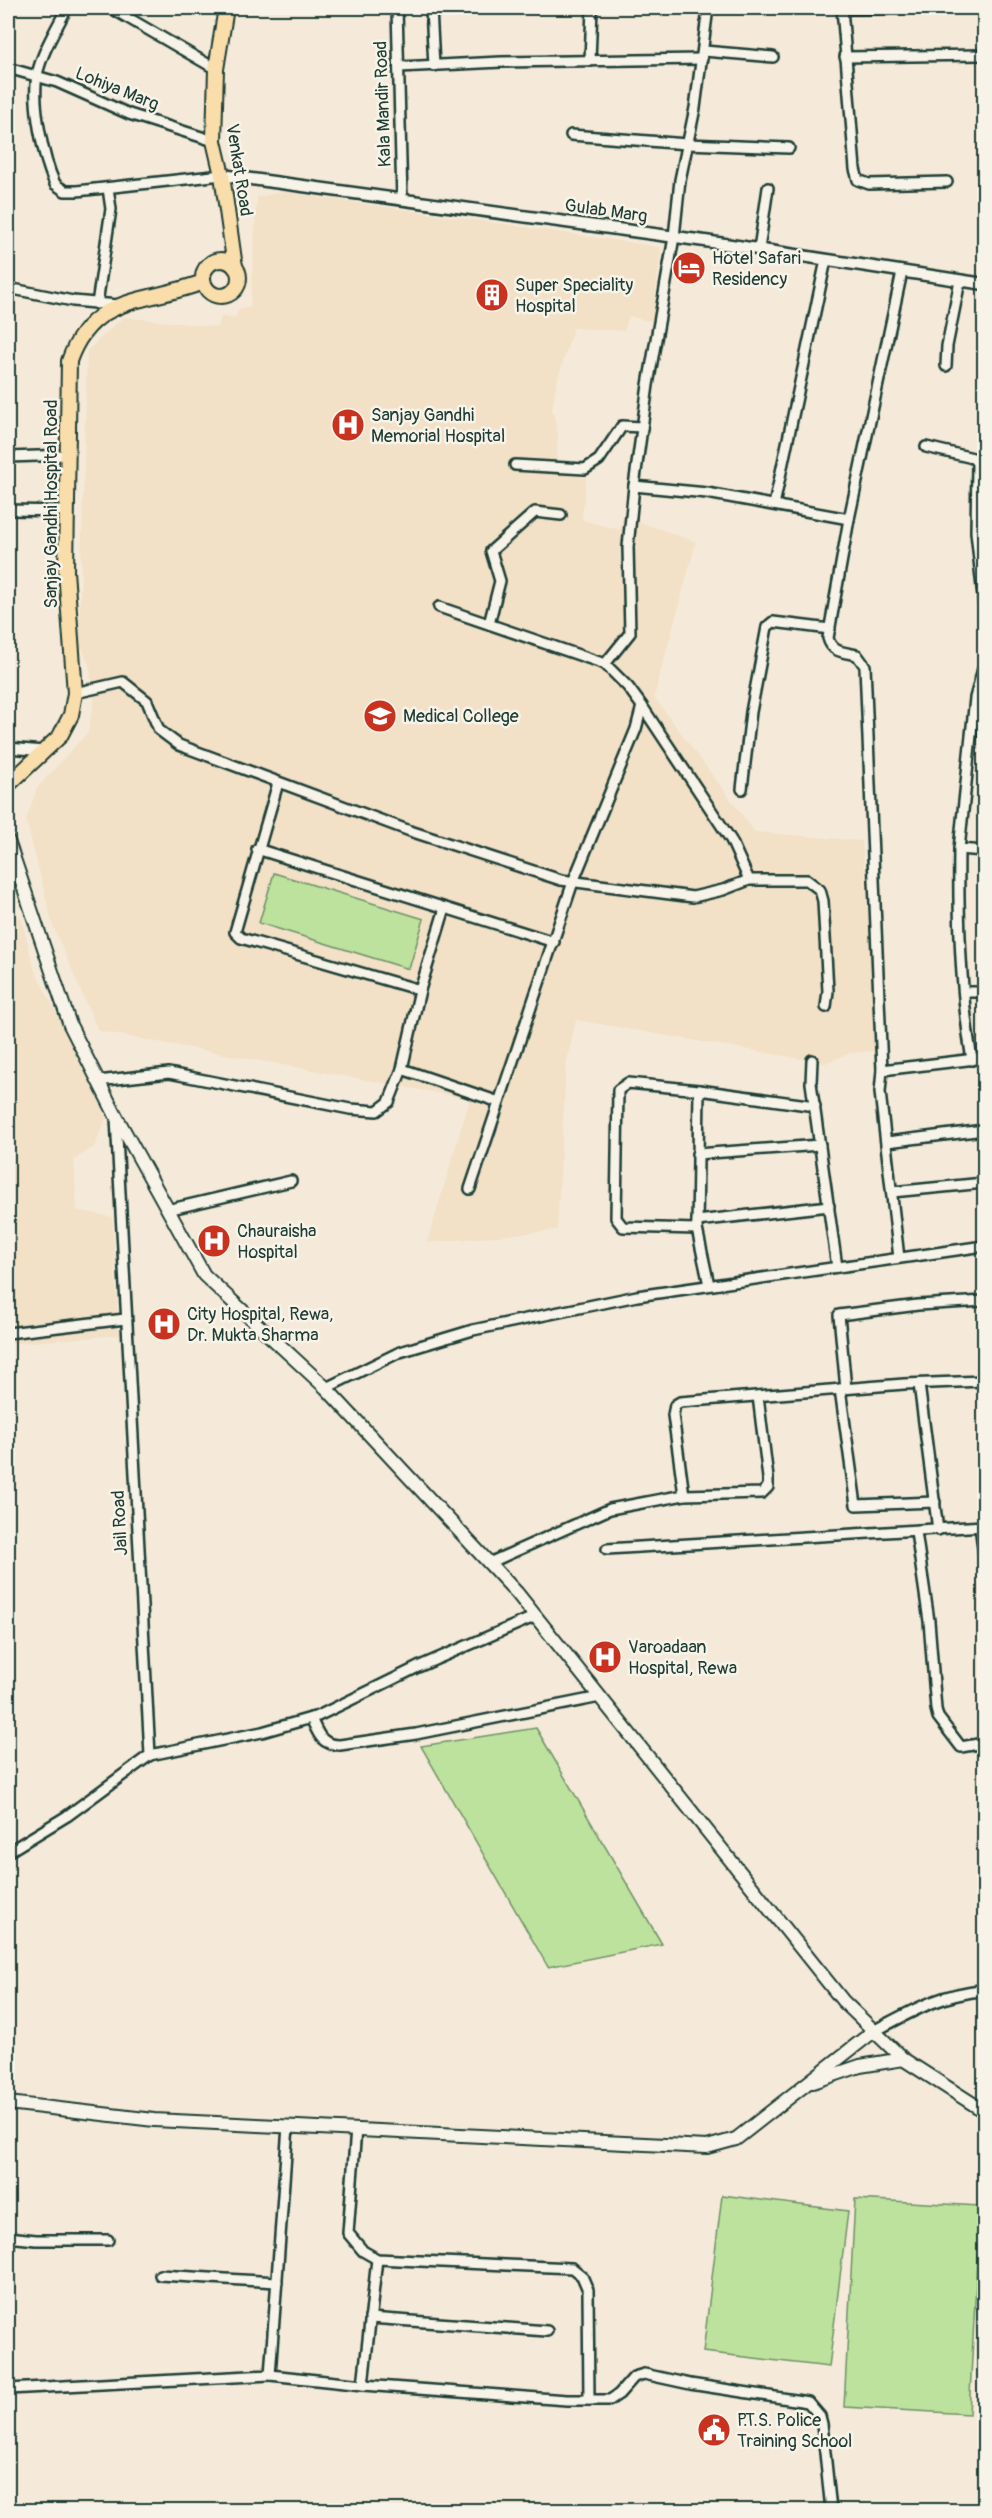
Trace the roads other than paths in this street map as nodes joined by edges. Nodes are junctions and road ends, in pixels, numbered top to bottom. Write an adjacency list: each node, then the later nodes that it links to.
1 (67, 8): 19 (street)
2 (111, 8): 18 (street)
3 (226, 8): 18 (main road, Venkat Road)
4 (397, 8): 16 (street, Kala Mandir Road)
5 (431, 8): 15 (street)
6 (592, 8): 14 (street)
7 (708, 8): 10 (street)
8 (842, 8): 9 (street); 13 (street)
9 (906, 8)
10 (703, 55): 12 (street); 14 (street); 22 (street)
11 (981, 55): 13 (street)
12 (773, 57)
13 (845, 57): 25 (street)
14 (590, 61): 15 (street)
15 (434, 66): 16 (street)
16 (399, 67): 28 (street, Kala Mandir Road)
17 (8, 69): 19 (street, Lohiya Marg)
18 (216, 69): 21 (main road, Venkat Road)
19 (37, 76): 21 (street, Lohiya Marg); 26 (street)
20 (571, 135): 22 (street)
21 (214, 141): 24 (main road, Venkat Road)
22 (687, 144): 23 (street); 29 (street)
23 (789, 148)
24 (222, 175): 26 (street); 28 (street, Gulab Marg); 32 (main road, Venkat Road)
25 (947, 182)
26 (108, 188): 38 (street)
27 (768, 188): 30 (street)
28 (402, 200): 29 (street, Gulab Marg)
29 (674, 237): 30 (street, Gulab Marg); 41 (street)
30 (759, 249): 31 (street, Gulab Marg)
31 (826, 260): 33 (street, Gulab Marg); 47 (street)
32 (235, 267): 35 (main road); 35 (main road)
33 (902, 272): 34 (street, Gulab Marg); 51 (street)
34 (960, 281): 36 (street, Gulab Marg); 40 (street)
35 (203, 282): 39 (main road, Sanjay Gandhi Hospital Road)
36 (984, 284)
37 (8, 288): 38 (street)
38 (97, 304): 39 (street)
39 (118, 305): 43 (main road, Sanjay Gandhi Hospital Road)
40 (946, 366)
41 (642, 428): 45 (street); 46 (street)
42 (926, 447): 52 (street)
43 (68, 455): 44 (street); 49 (main road, Sanjay Gandhi Hospital Road)
44 (8, 457)
45 (515, 465)
46 (634, 486): 47 (street); 56 (street)
47 (774, 505): 51 (street)
48 (8, 510): 49 (street)
49 (67, 511): 58 (main road, Sanjay Gandhi Hospital Road)
50 (561, 515): 54 (street)
51 (849, 519): 55 (street)
52 (984, 606)
53 (439, 607): 54 (street)
54 (489, 624): 56 (street)
55 (830, 629): 64 (street); 81 (street)
56 (605, 664): 59 (street)
57 (984, 665): 67 (street)
58 (75, 693): 61 (main road, Sanjay Gandhi Hospital Road); 62 (street)
59 (642, 706): 69 (street); 70 (street)
60 (8, 748): 61 (street)
61 (44, 751): 63 (main road, Sanjay Gandhi Hospital Road)
62 (278, 783): 66 (street); 70 (street)
63 (8, 785)
64 (742, 789)
65 (8, 841): 82 (main road)
66 (257, 849): 71 (street); 73 (street)
67 (959, 849): 68 (street); 74 (street)
68 (984, 851)
69 (749, 880): 70 (street); 76 (street)
70 (573, 882): 72 (street)
71 (445, 908): 72 (street); 73 (street)
72 (554, 942): 84 (street)
73 (420, 990): 80 (street)
74 (964, 992): 75 (street); 79 (street)
75 (984, 992)
76 (825, 1007)
77 (984, 1058): 79 (street)
78 (812, 1060): 85 (street)
79 (972, 1060): 81 (street)
80 (402, 1069): 82 (street); 84 (street)
81 (882, 1070): 88 (street)
82 (98, 1081): 86 (main road)
83 (699, 1090): 85 (street); 90 (street); 97 (street)
84 (499, 1102): 93 (street)
85 (815, 1106): 89 (street)
86 (116, 1116): 96 (main road); 103 (street, Jail Road)
87 (984, 1130): 88 (street)
88 (887, 1142): 94 (street)
89 (820, 1145): 90 (street); 95 (street)
90 (697, 1155): 97 (street)
91 (291, 1181): 96 (street)
92 (984, 1183): 94 (street)
93 (470, 1189)
94 (892, 1192): 99 (street)
95 (829, 1206): 97 (street); 100 (street)
96 (167, 1210): 107 (main road)
97 (697, 1225): 101 (street)
98 (984, 1246): 99 (street)
99 (899, 1258): 100 (street)
100 (837, 1267): 101 (street)
101 (709, 1286): 107 (street)
102 (984, 1301): 108 (street)
103 (125, 1319): 104 (street); 122 (street, Jail Road)
104 (8, 1333)
105 (984, 1381): 106 (street)
106 (919, 1384): 108 (street); 111 (street)
107 (326, 1388): 117 (main road)
108 (843, 1389): 109 (street); 111 (street)
109 (758, 1396): 110 (street); 110 (street)
110 (684, 1494): 117 (street)
111 (934, 1502): 113 (street)
112 (982, 1526): 113 (street); 116 (street)
113 (938, 1530): 114 (street)
114 (916, 1532): 115 (street); 121 (street)
115 (607, 1549)
116 (984, 1555)
117 (489, 1563): 118 (main road)
118 (536, 1616): 119 (main road); 120 (street)
119 (600, 1696): 120 (street); 125 (main road)
120 (311, 1718): 122 (street)
121 (984, 1743)
122 (150, 1755): 123 (street)
123 (8, 1852)
124 (984, 1989): 125 (street)
125 (874, 2031): 126 (main road); 127 (main road)
126 (903, 2059): 127 (main road); 129 (main road)
127 (809, 2083): 131 (main road)
128 (8, 2103): 130 (main road)
129 (984, 2111)
130 (288, 2126): 131 (main road); 136 (street)
131 (356, 2129): 134 (street)
132 (8, 2237): 133 (street); 137 (street)
133 (108, 2240)
134 (377, 2259): 138 (street); 143 (street)
135 (160, 2275): 136 (street)
136 (277, 2282): 140 (street)
137 (8, 2289)
138 (370, 2318): 139 (street); 141 (street)
139 (547, 2331)
140 (270, 2375): 141 (street); 142 (street)
141 (363, 2385): 143 (street)
142 (8, 2389)
143 (588, 2400): 144 (street)
144 (831, 2511)

